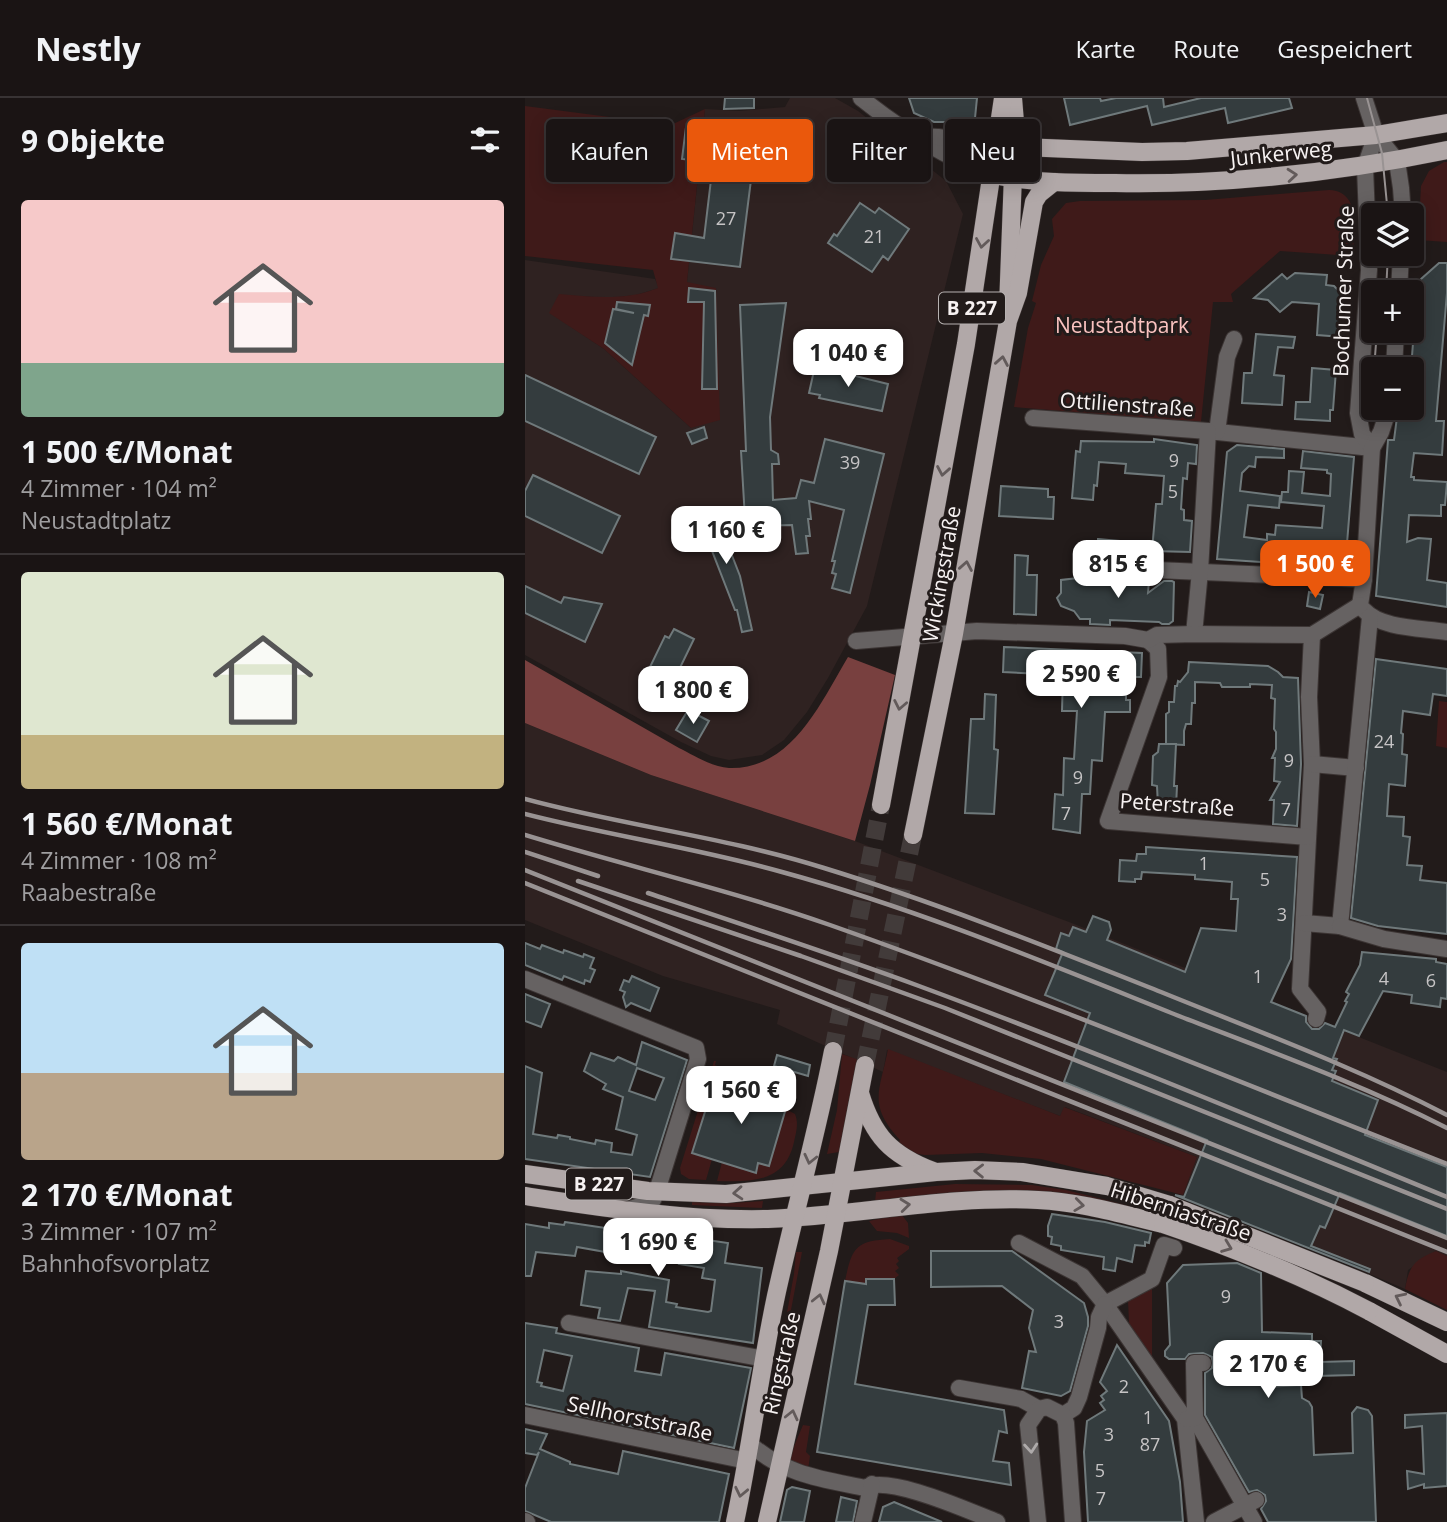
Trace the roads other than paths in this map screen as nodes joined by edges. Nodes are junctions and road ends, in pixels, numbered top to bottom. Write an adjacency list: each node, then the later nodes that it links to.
1 (861, 98): 5 (street)
2 (1003, 98): 6 (main road)
3 (1013, 98): 7 (main road)
4 (1364, 98): 9 (street)
5 (887, 119)
6 (1004, 119)
7 (1010, 119)
8 (1447, 123): 9 (main road, Junkerweg)
9 (1376, 135): 10 (main road, Junkerweg); 12 (street); 13 (street, Bochumer Straße)
10 (1040, 148)
11 (1447, 150): 12 (main road, Junkerweg)
12 (1397, 161): 13 (main road, Junkerweg); 18 (street)
13 (1366, 167): 17 (main road, Junkerweg, one-way to 13); 24 (street, Bochumer Straße)
14 (1040, 181): 17 (main road, Junkerweg)
15 (992, 182): 33 (main road, Wickingstraße / B 227, one-way to 33)
16 (1012, 182): 19 (main road, Wickingstraße)
17 (1054, 182): 19 (main road, Wickingstraße / B 227)
18 (1402, 203)
19 (1008, 321): 30 (main road, Wickingstraße / B 227, one-way to 19)
20 (1234, 339): 23 (street, Ottilienstraße)
21 (1033, 418): 23 (street, Ottilienstraße)
22 (1385, 420): 24 (street, Bochumer Straße)
23 (1212, 432): 24 (street, Ottilienstraße); 26 (street)
24 (1372, 448): 27 (street, Bochumer Straße)
25 (1087, 567): 26 (street)
26 (1200, 571): 27 (street); 31 (street)
27 (1364, 579): 28 (street, Bochumer Straße)
28 (1365, 611): 29 (street); 32 (street); 37 (street, Bochumer Straße)
29 (1447, 632)
30 (954, 634): 33 (street); 34 (street); 39 (main road, Wickingstraße / B 227)
31 (1194, 634): 32 (street); 34 (street)
32 (1312, 635): 36 (street)
33 (913, 638): 35 (street, Wickingstraße); 38 (main road, Wickingstraße / B 227, one-way to 38)
34 (1148, 640): 40 (street, Peterstraße)
35 (856, 641)
36 (1312, 764): 37 (street); 40 (street)
37 (1356, 768): 42 (street, Bochumer Straße)
38 (881, 805)
39 (913, 835)
40 (1308, 837): 41 (street)
41 (1304, 923): 42 (street); 45 (street)
42 (1340, 926): 43 (street)
43 (1447, 949)
44 (525, 979): 53 (street)
45 (1316, 1020)
46 (833, 1051): 52 (main road, one-way to 52)
47 (865, 1065): 48 (main road)
48 (860, 1092): 49 (main road); 51 (main road)
49 (936, 1172): 51 (main road, Hiberniastraße); 61 (main road, Hiberniastraße, one-way to 49, bridge)
50 (525, 1174): 53 (main road, B 227)
51 (843, 1182): 52 (main road, B 227); 56 (main road)
52 (803, 1187): 53 (main road, B 227, one-way to 53); 57 (main road)
53 (657, 1191): 55 (street)
54 (525, 1196): 55 (main road, B 227)
55 (627, 1210): 57 (main road, B 227)
56 (837, 1213): 57 (main road, B 227); 63 (main road, Hiberniastraße, one-way to 63, bridge); 72 (main road, Ringstraße, one-way to 56)
57 (795, 1218): 64 (main road, Ringstraße)
58 (1020, 1243): 60 (street)
59 (1174, 1248): 60 (street)
60 (1105, 1304): 69 (street); 70 (street)
61 (1447, 1322)
62 (569, 1323): 64 (street)
63 (1447, 1354)
64 (765, 1359): 71 (main road, Ringstraße)
65 (1203, 1363): 70 (street)
66 (959, 1388): 67 (street)
67 (1038, 1409): 69 (street); 79 (street, one-way to 79)
68 (525, 1415): 71 (street, Sellhorststraße)
69 (1063, 1415): 80 (street)
70 (1190, 1419): 74 (street); 81 (street)
71 (749, 1453): 72 (street, Sellhorststraße); 75 (main road, Ringstraße, one-way to 75)
72 (780, 1465): 73 (street, Sellhorststraße); 76 (main road, Ringstraße)
73 (872, 1484): 77 (street); 78 (street, Sellhorststraße)
74 (1244, 1507): 82 (street); 83 (street)
75 (734, 1522)
76 (767, 1522)
77 (863, 1522)
78 (997, 1522)
79 (1038, 1522)
80 (1073, 1522)
81 (1196, 1522)
82 (1214, 1522)
83 (1254, 1522)

